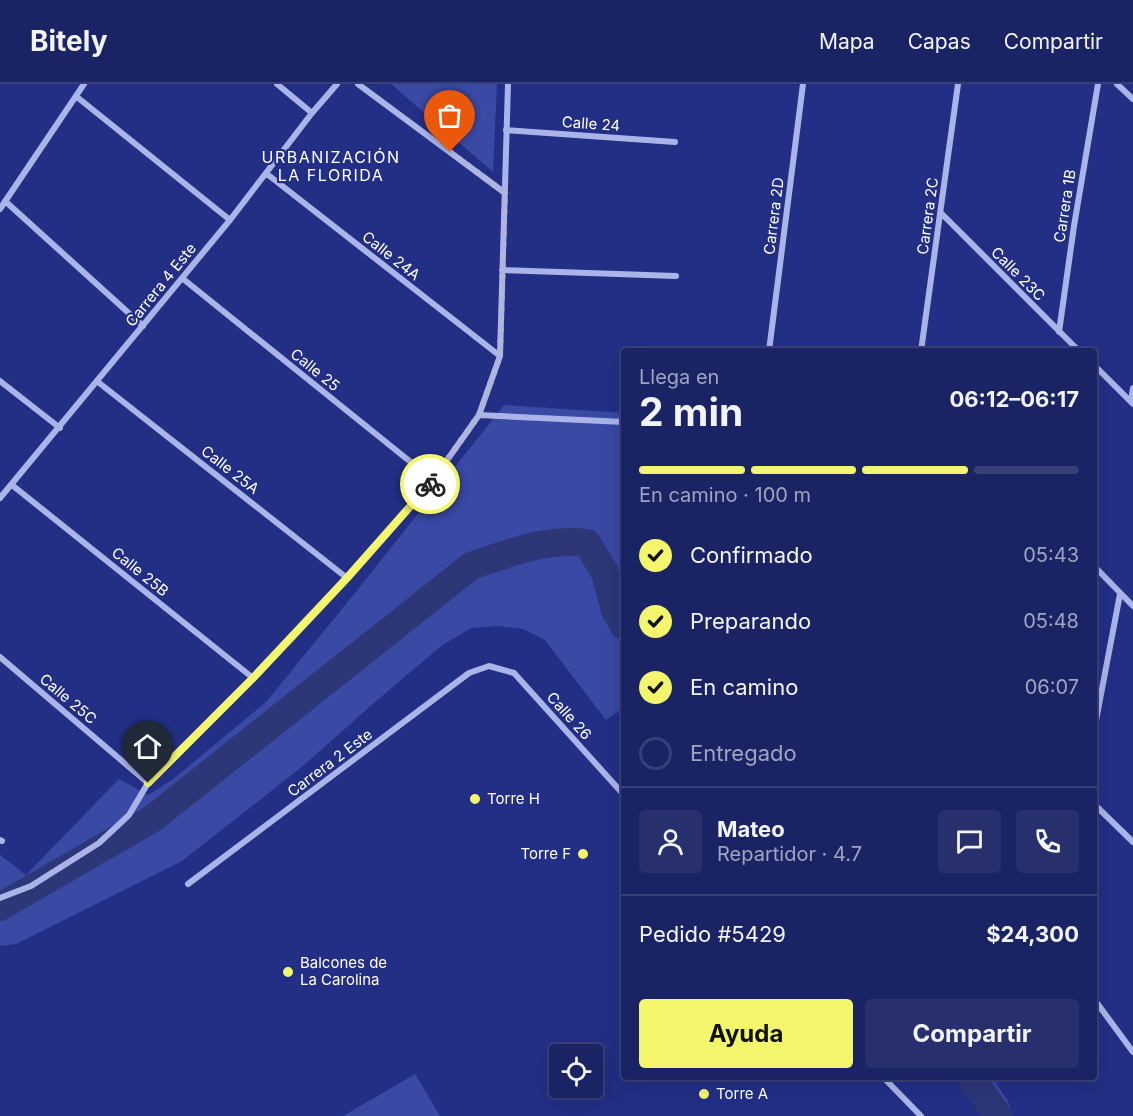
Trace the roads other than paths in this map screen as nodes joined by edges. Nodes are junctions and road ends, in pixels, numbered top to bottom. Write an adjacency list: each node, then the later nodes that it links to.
1 (84, 84): 10 (street)
2 (277, 84): 12 (street)
3 (337, 84): 12 (street, Carrera 4 Este)
4 (358, 84): 16 (street)
5 (508, 84): 13 (street)
6 (803, 84): 26 (street, Carrera 2D)
7 (958, 84): 19 (street, Carrera 2C)
8 (1098, 84): 25 (street, Carrera 1B)
9 (1117, 84): 11 (street)
10 (77, 96): 17 (street); 20 (street)
11 (1133, 99)
12 (312, 114): 15 (street, Carrera 4 Este)
13 (506, 129): 14 (street, Calle 24); 16 (street)
14 (675, 142)
15 (267, 174): 20 (street, Carrera 4 Este); 29 (street, Calle 24A)
16 (505, 193): 21 (street)
17 (2, 202): 18 (street); 24 (street)
18 (0, 209)
19 (941, 213): 25 (street, Calle 23C); 27 (street, Carrera 2C)
20 (230, 220): 23 (street, Carrera 4 Este)
21 (502, 270): 22 (street); 29 (street)
22 (676, 276)
23 (182, 278): 24 (street, Carrera 4 Este); 38 (street, Calle 25)
24 (143, 326): 32 (street, Carrera 4 Este)
25 (1059, 332): 28 (street, Calle 23C)
26 (769, 348)
27 (921, 348)
28 (1076, 348)
29 (500, 356): 35 (street)
30 (1097, 368): 34 (street)
31 (0, 381): 37 (street)
32 (98, 382): 37 (street, Carrera 4 Este); 42 (street, Calle 25A)
33 (1133, 388): 34 (street)
34 (1132, 402)
35 (479, 415): 36 (street); 38 (street)
36 (621, 422)
37 (60, 428): 39 (street, Carrera 4 Este)
38 (433, 480): 42 (street)
39 (12, 485): 40 (street, Carrera 4 Este); 47 (street, Calle 25B)
40 (0, 498)
41 (1097, 569): 43 (street)
42 (347, 578): 47 (street)
43 (1120, 594): 44 (street); 48 (street)
44 (1133, 606)
45 (0, 657): 49 (street, Calle 25C)
46 (489, 666): 50 (street, Calle 26); 53 (street, Carrera 2 Este)
47 (253, 678): 49 (street)
48 (1097, 715)
49 (148, 783): 54 (street)
50 (621, 792)
51 (1097, 807): 52 (street)
52 (1133, 842)
53 (188, 884)
54 (0, 898)
55 (1097, 1003): 56 (street)
56 (1133, 1052)
57 (886, 1080): 58 (street)
58 (921, 1116)

